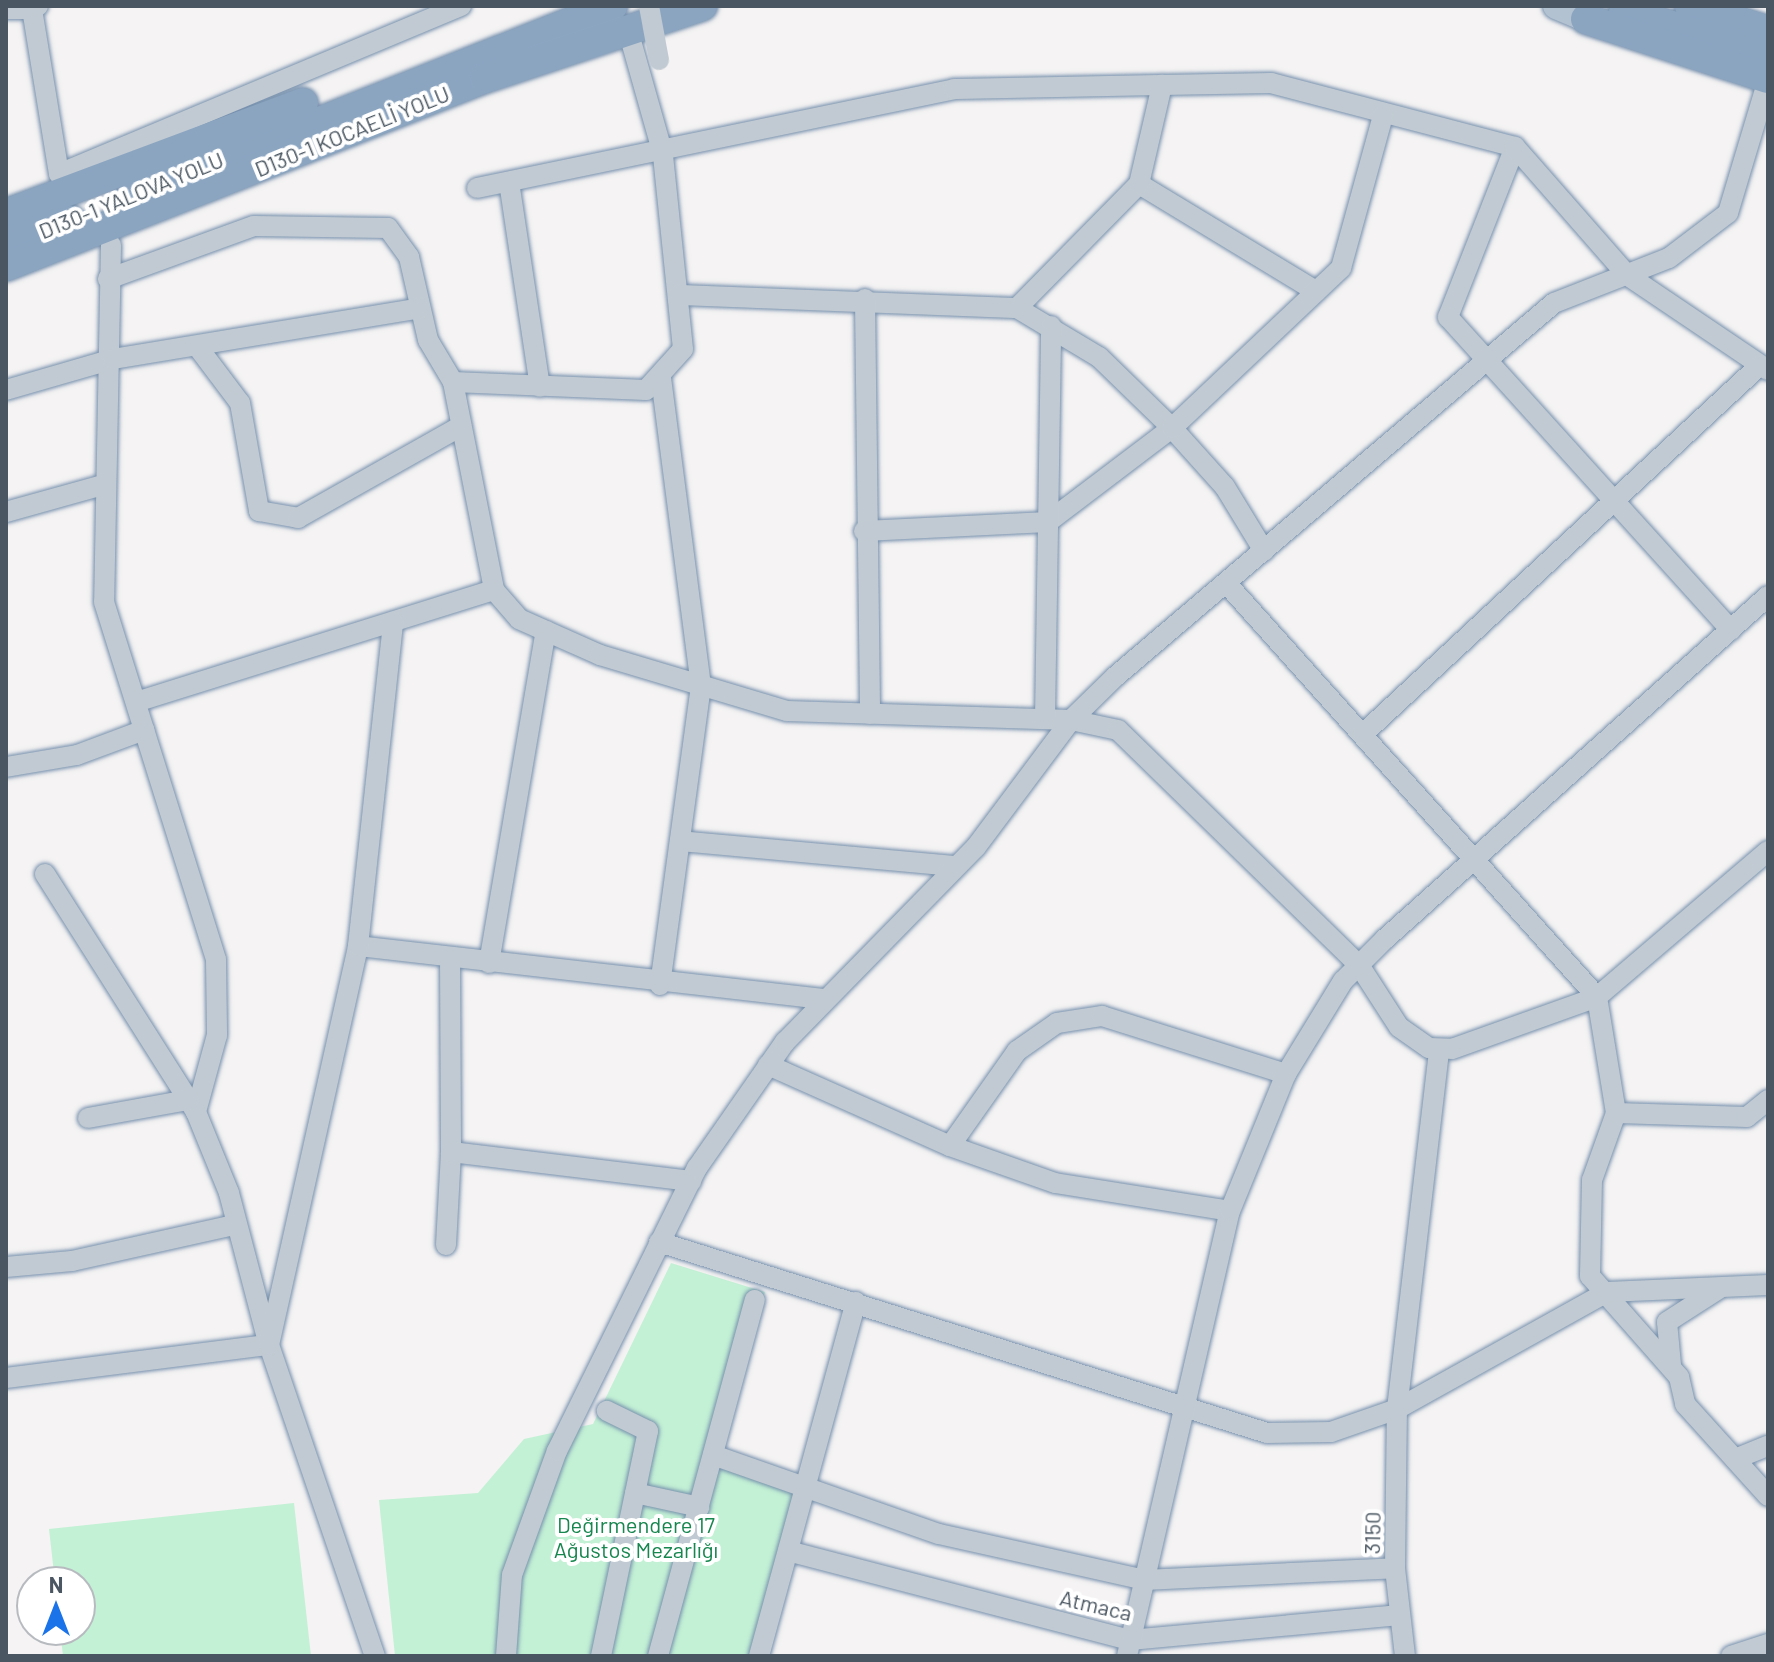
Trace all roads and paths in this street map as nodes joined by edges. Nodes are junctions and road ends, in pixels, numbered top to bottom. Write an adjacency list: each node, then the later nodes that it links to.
1 (461, 6): 6 (street)
2 (649, 6): 12 (street, bridge)
3 (702, 6): 9 (highway)
4 (1556, 6): 8 (main road)
5 (1690, 6): 10 (highway)
6 (35, 8): 7 (street)
7 (6, 9)
8 (1595, 12): 10 (highway); 14 (highway)
9 (620, 16): 13 (highway, D130-1 YALOVA YOLU); 18 (street)
10 (1749, 32): 11 (highway)
11 (1768, 54)
12 (659, 60)
13 (478, 68): 22 (highway); 23 (highway, D130-1 YALOVA YOLU)
14 (1768, 79): 26 (street)
15 (1162, 85): 16 (street); 18 (street); 20 (street)
16 (1383, 116): 17 (street); 29 (street)
17 (1515, 147): 26 (street); 36 (street)
18 (663, 154): 19 (street); 30 (street)
19 (509, 182): 21 (street); 41 (street)
20 (1139, 184): 29 (street); 33 (street)
21 (477, 188)
22 (6, 214)
23 (96, 232): 24 (highway, D130-1 YALOVA YOLU); 25 (highway); 27 (street); 28 (highway)
24 (6, 243)
25 (6, 266)
26 (1627, 275): 36 (street); 38 (street)
27 (108, 279): 32 (street); 37 (street)
28 (6, 284)
29 (1316, 291): 44 (street)
30 (678, 295): 31 (street); 39 (street)
31 (865, 299): 33 (street); 49 (street)
32 (420, 308): 35 (street); 40 (street)
33 (1017, 308): 34 (street)
34 (1051, 326): 44 (street); 48 (street)
35 (197, 346): 37 (street); 43 (street)
36 (1483, 358): 46 (street); 50 (street)
37 (113, 359): 42 (street); 45 (street)
38 (1763, 368): 46 (street)
39 (661, 377): 41 (street); 57 (street)
40 (453, 382): 41 (street); 43 (street)
41 (540, 387)
42 (6, 390)
43 (461, 426): 52 (street)
44 (1172, 428): 48 (street); 50 (street)
45 (103, 485): 47 (street); 58 (street)
46 (1613, 500): 55 (street); 63 (street)
47 (6, 512)
48 (1048, 522): 49 (street); 60 (street)
49 (864, 531): 59 (street)
50 (1264, 551): 51 (street)
51 (1227, 584): 61 (street); 63 (street)
52 (494, 590): 54 (street); 56 (street)
53 (1768, 596): 55 (street)
54 (393, 622): 58 (street); 70 (street)
55 (1731, 630): 67 (street)
56 (546, 631): 57 (street); 72 (street)
57 (701, 686): 59 (street); 65 (street)
58 (136, 702): 62 (street)
59 (870, 714): 60 (street)
60 (1045, 719): 61 (street)
61 (1071, 720): 68 (street); 73 (street)
62 (144, 730): 64 (street); 81 (street)
63 (1363, 734): 67 (street)
64 (6, 767)
65 (680, 841): 68 (street); 74 (street)
66 (1768, 851): 75 (street)
67 (1477, 861): 73 (street); 75 (street)
68 (955, 866): 76 (street)
69 (45, 874): 81 (street)
70 (358, 946): 71 (street); 97 (street)
71 (450, 958): 72 (street); 85 (street)
72 (489, 963): 74 (street)
73 (1359, 965): 77 (street); 79 (street)
74 (660, 985): 76 (street)
75 (1597, 997): 77 (street); 82 (street)
76 (824, 999): 78 (street)
77 (1439, 1049): 101 (street, 3150)
78 (768, 1065): 84 (street); 86 (street)
79 (1286, 1074): 84 (street); 87 (street)
80 (1768, 1100): 82 (street)
81 (192, 1106): 83 (street); 88 (street)
82 (1616, 1113): 94 (street)
83 (88, 1118)
84 (950, 1146): 87 (street)
85 (451, 1152): 86 (street); 90 (street)
86 (691, 1181): 89 (street)
87 (1230, 1211): 100 (street)
88 (235, 1225): 91 (street); 97 (street)
89 (659, 1242): 96 (street); 117 (street)
90 (446, 1245)
91 (6, 1267)
92 (1727, 1285): 93 (street); 94 (street); 98 (street)
93 (1768, 1285)
94 (1607, 1292): 98 (street); 101 (street)
95 (755, 1300): 104 (street)
96 (856, 1302): 100 (street); 106 (street)
97 (269, 1345): 99 (street); 116 (street)
98 (1679, 1377): 105 (street)
99 (6, 1378)
100 (1185, 1403): 101 (street); 112 (street)
101 (1397, 1409): 111 (street, 3150)
102 (607, 1411): 107 (street)
103 (1768, 1446): 105 (street)
104 (713, 1455): 106 (street); 109 (street)
105 (1735, 1459): 108 (street)
106 (802, 1486): 110 (street); 112 (street)
107 (635, 1493): 109 (street); 118 (street)
108 (1768, 1496)
109 (699, 1507): 119 (street)
110 (788, 1551): 115 (street, Atmaca); 120 (street)
111 (1395, 1568): 112 (street); 113 (street, 3150)
112 (1144, 1580): 115 (street)
113 (1400, 1615): 115 (street, Atmaca); 121 (street, 3150)
114 (1768, 1644): 122 (street)
115 (1129, 1648)
116 (375, 1656)
117 (506, 1656)
118 (601, 1656)
119 (658, 1656)
120 (759, 1656)
121 (1405, 1656)
122 (1733, 1656)

